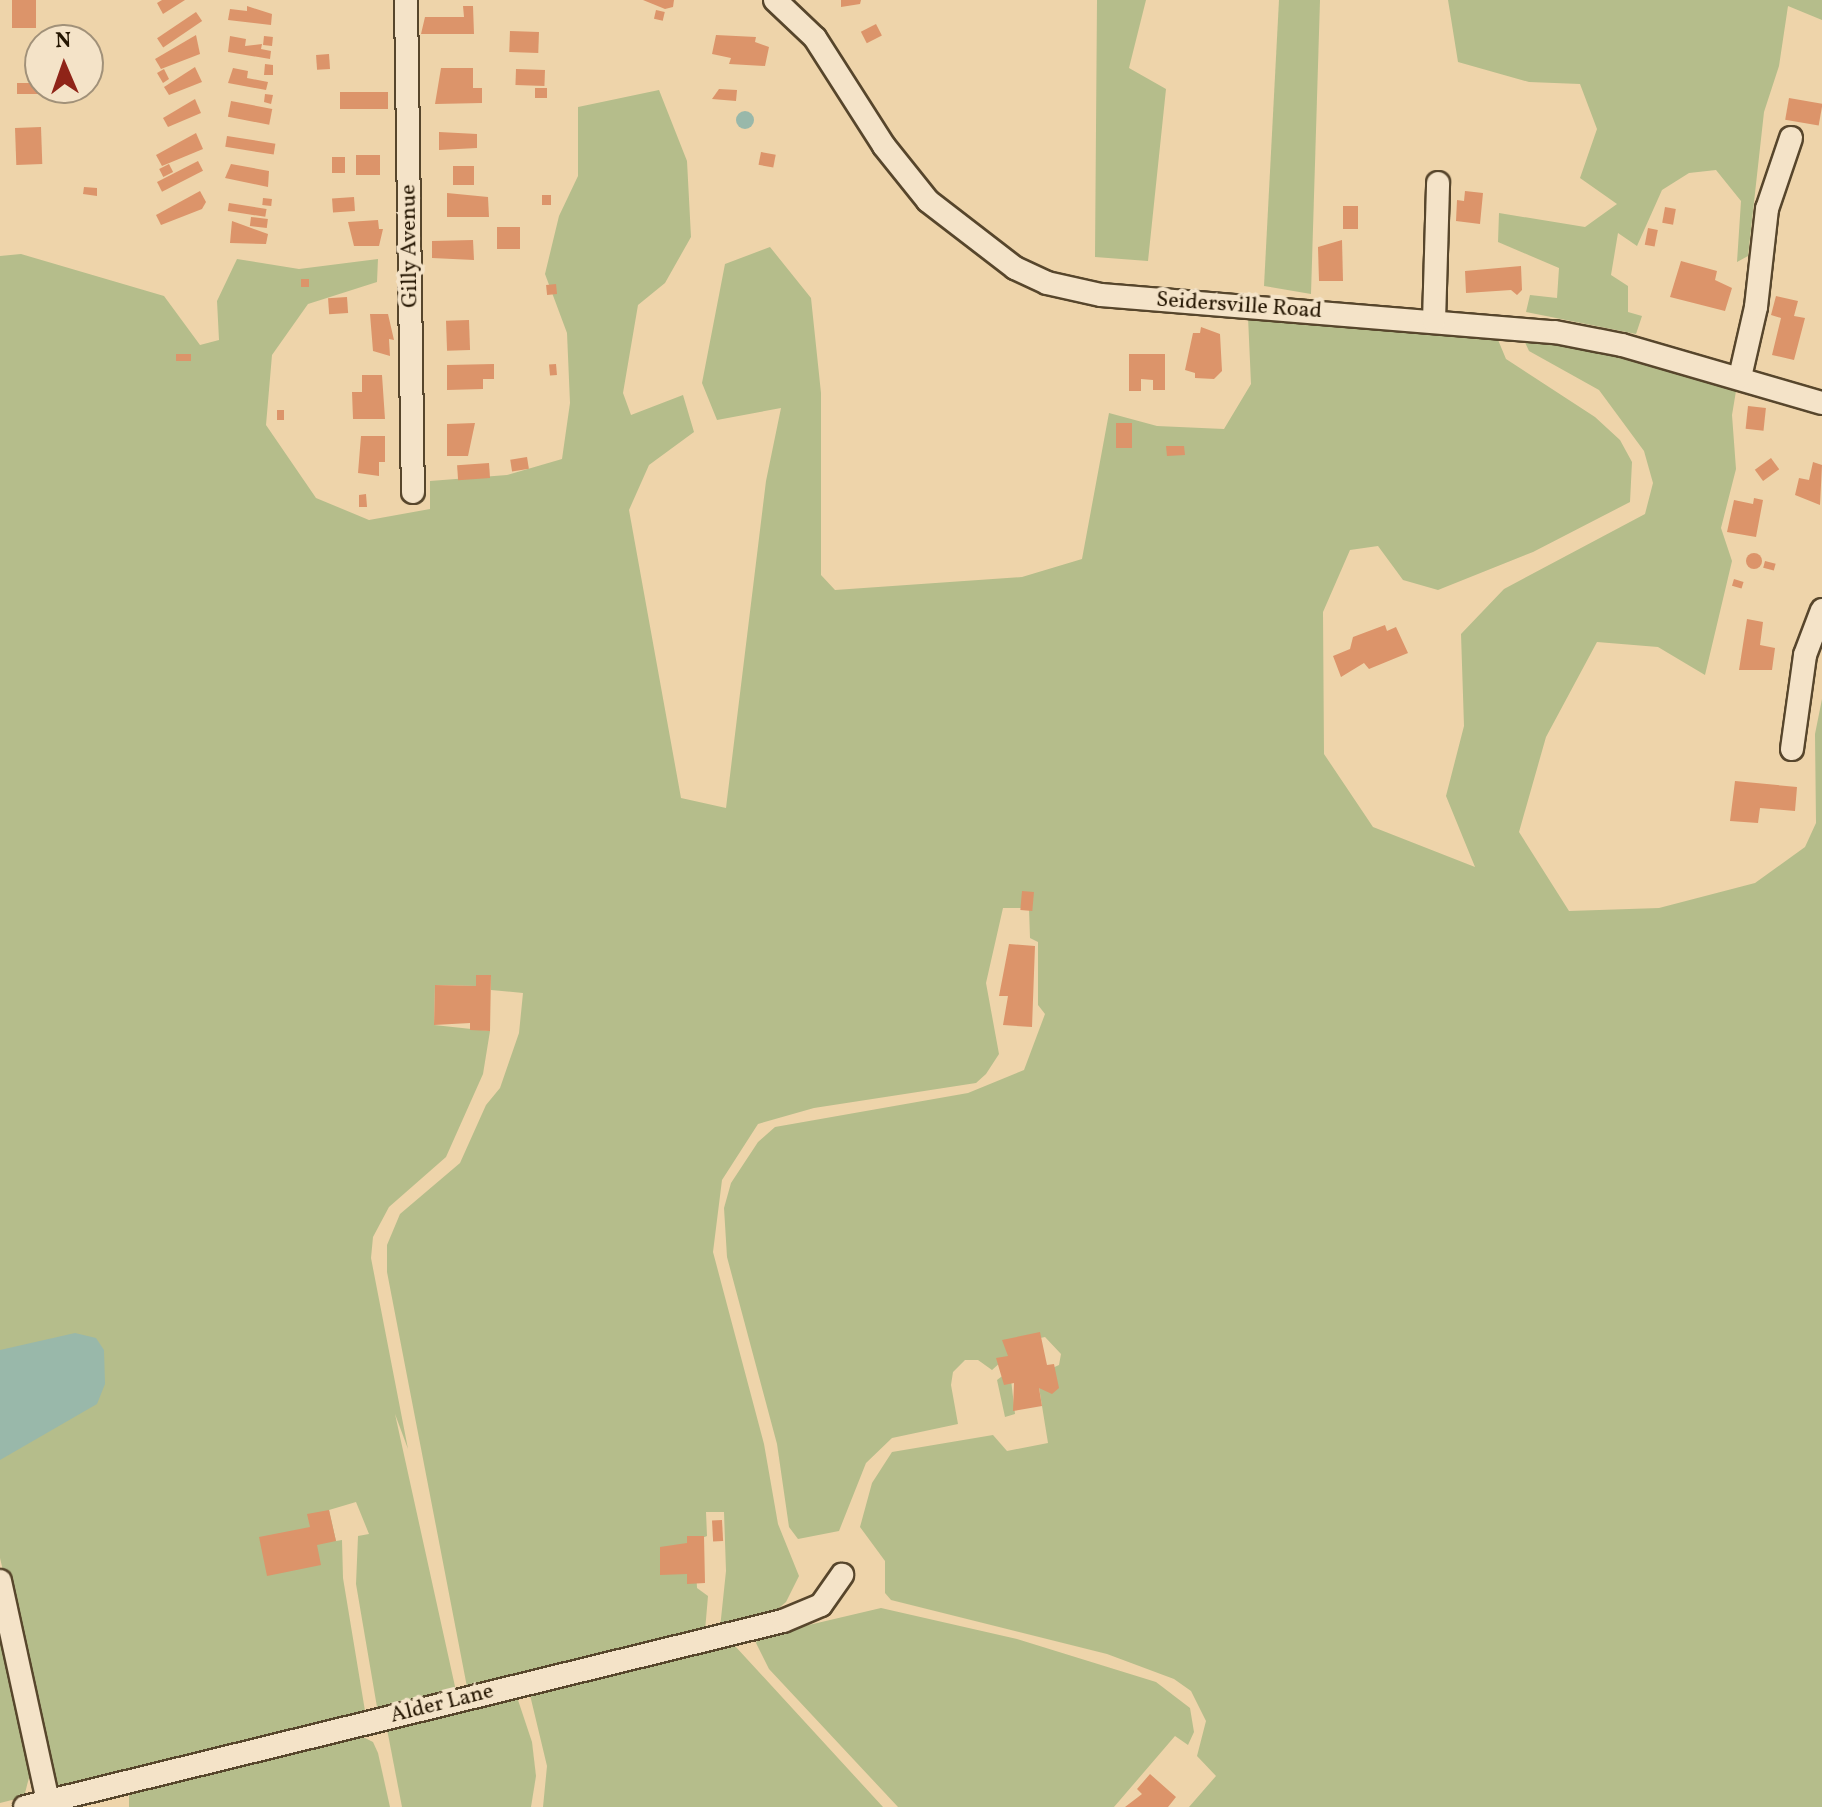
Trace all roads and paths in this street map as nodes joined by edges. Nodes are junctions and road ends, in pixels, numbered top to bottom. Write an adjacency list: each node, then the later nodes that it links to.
1 (406, 0): 8 (street, Gilly Avenue)
2 (775, 0): 5 (street, Seidersville Road)
3 (1791, 138): 6 (street)
4 (1438, 183): 5 (street)
5 (1434, 321): 6 (street, Seidersville Road)
6 (1740, 377): 7 (street, Seidersville Road)
7 (1822, 403)
8 (413, 492)
9 (1822, 610): 10 (street)
10 (1792, 749)
11 (842, 1575): 13 (street, Alder Lane)
12 (0, 1581): 13 (street)
13 (48, 1801): 14 (street, Alder Lane)
14 (25, 1807)

